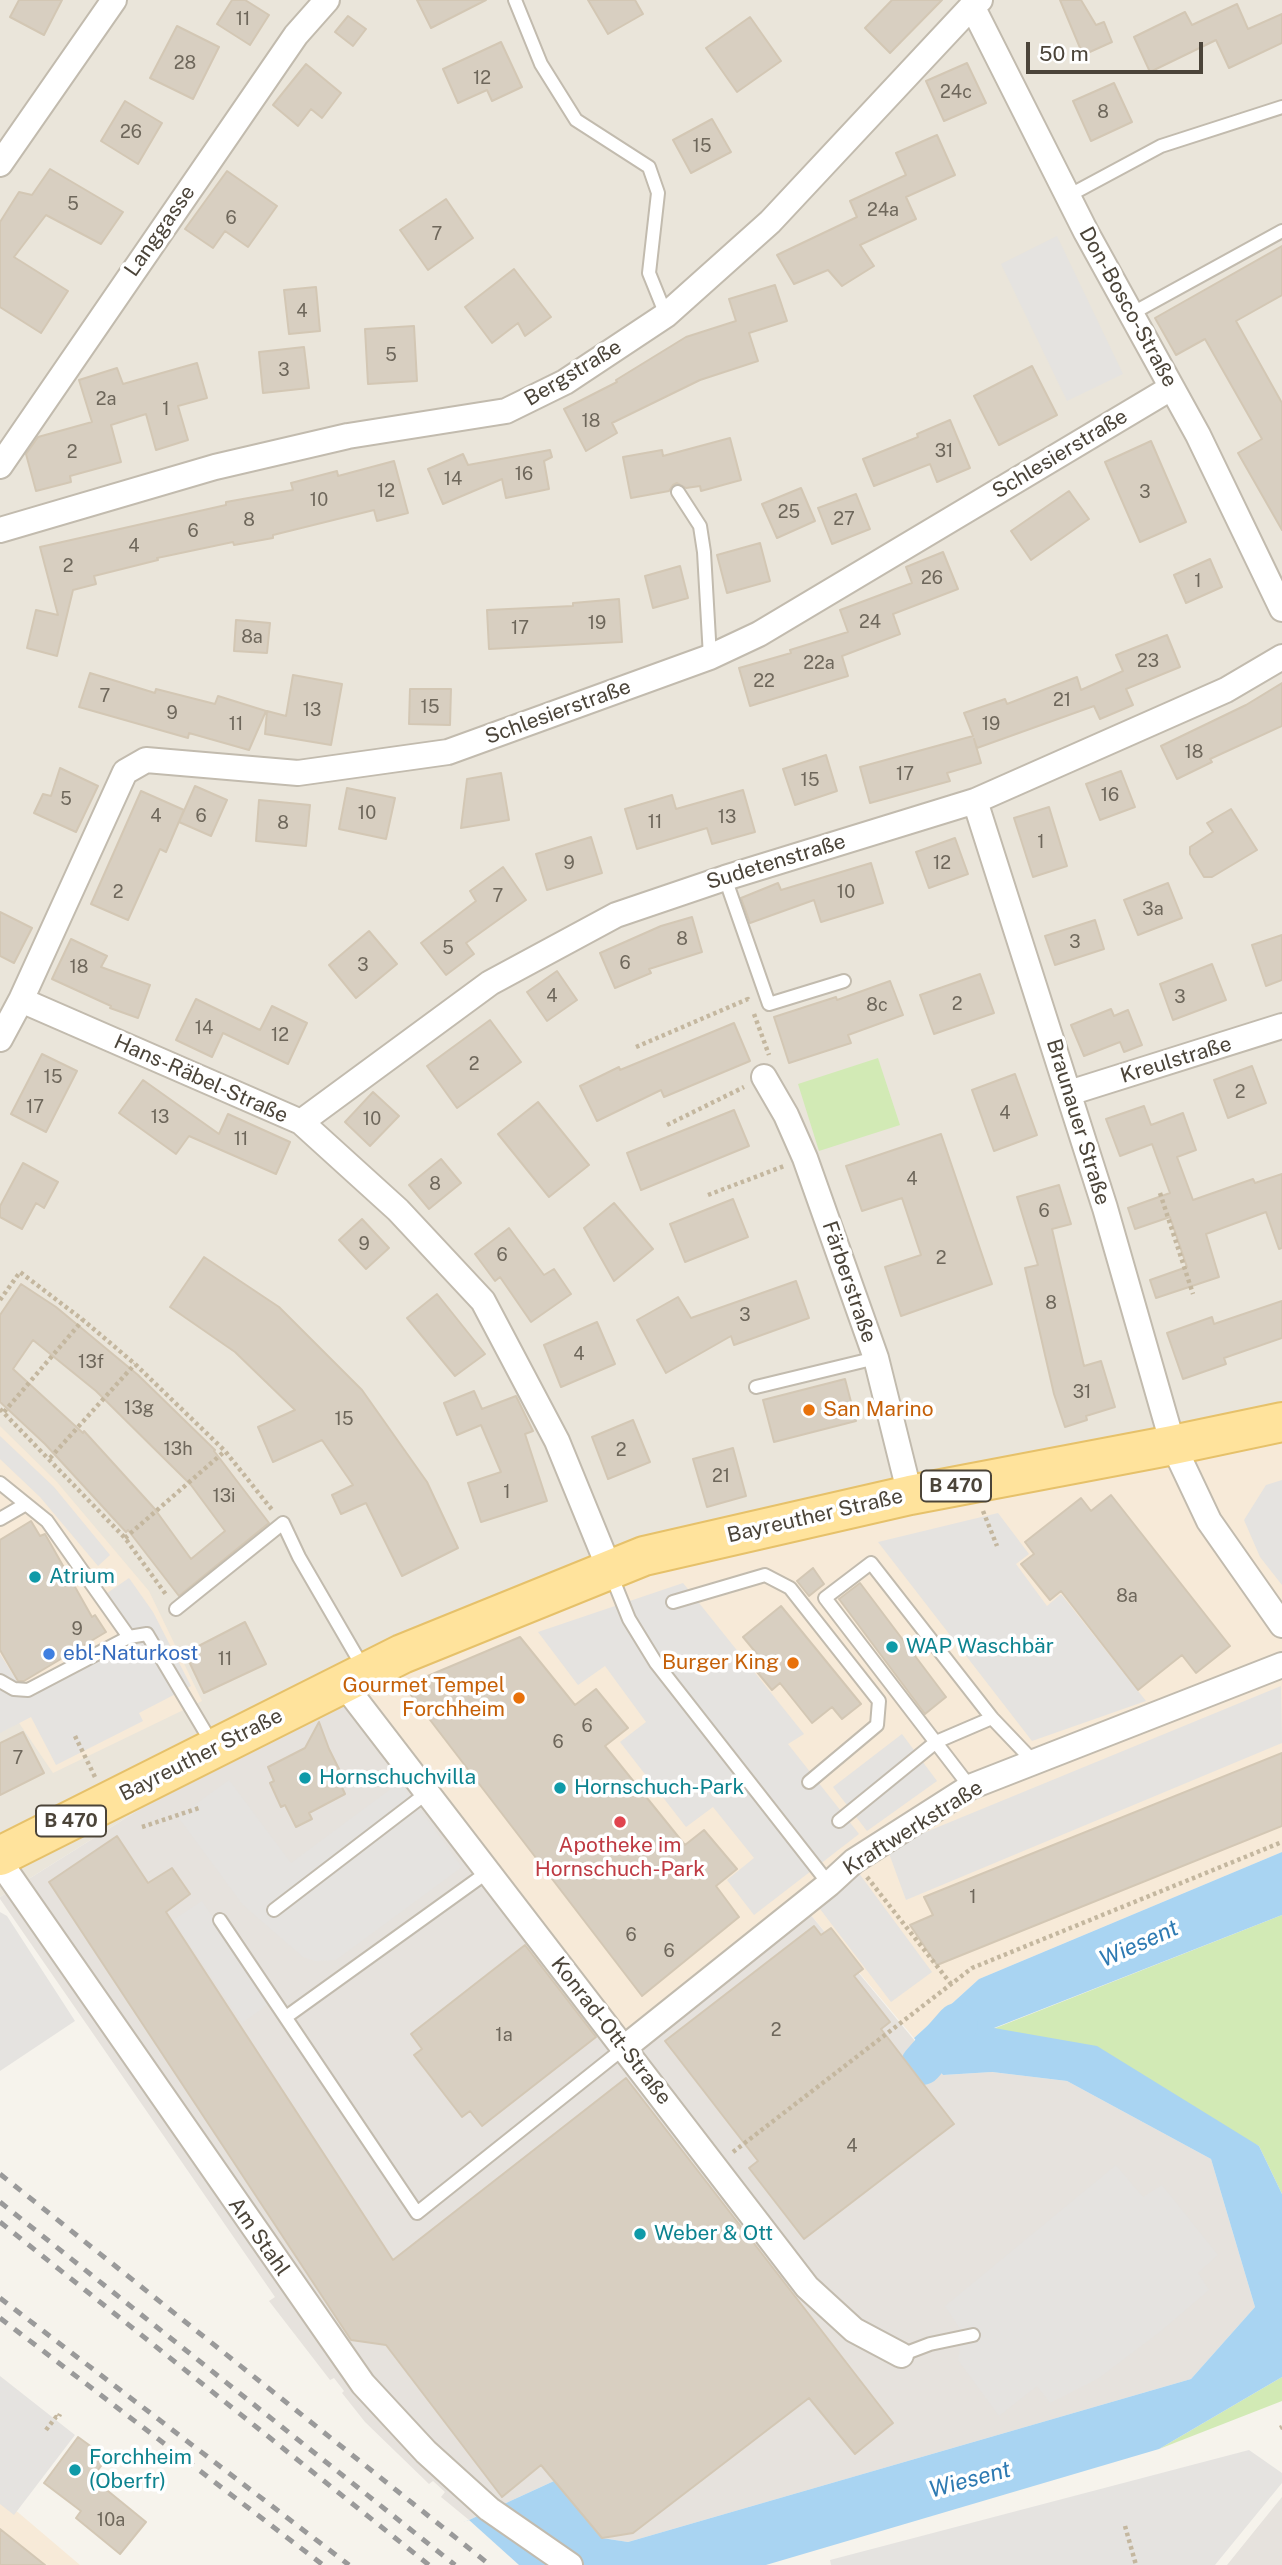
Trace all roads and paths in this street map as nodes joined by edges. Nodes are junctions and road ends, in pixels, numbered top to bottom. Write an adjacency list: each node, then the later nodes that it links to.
1 (114, 0): 6 (street)
2 (327, 0): 12 (street, Langgasse)
3 (515, 0): 10 (lane)
4 (975, 2): 7 (street, Don-Bosco-Straße); 10 (street, Bergstraße)
5 (1282, 107): 7 (lane)
6 (0, 164)
7 (1068, 196): 9 (street, Don-Bosco-Straße)
8 (1282, 231): 9 (lane)
9 (1131, 314): 11 (street, Don-Bosco-Straße)
10 (666, 315): 14 (street, Bergstraße)
11 (1171, 388): 15 (street, Don-Bosco-Straße); 16 (street, Schlesierstraße)
12 (0, 466)
13 (678, 492): 16 (lane)
14 (0, 530)
15 (1282, 610)
16 (710, 657): 21 (street, Schlesierstraße)
17 (1282, 657): 18 (street, Sudetenstraße)
18 (975, 801): 19 (street, Sudetenstraße); 28 (street, Braunauer Straße)
19 (725, 878): 22 (lane); 29 (street, Sudetenstraße)
20 (844, 981): 22 (lane)
21 (21, 1000): 25 (street); 29 (street, Hans-Räbel-Straße)
22 (769, 1004): 23 (path)
23 (752, 1010): 26 (path); 27 (path)
24 (1282, 1027): 28 (street, Kreulstraße)
25 (0, 1039)
26 (636, 1047)
27 (766, 1081): 30 (path); 31 (street, Färberstraße)
28 (1069, 1093): 42 (street, Braunauer Straße)
29 (301, 1122): 51 (street, Hans-Räbel-Straße)
30 (667, 1125)
31 (805, 1158): 33 (path); 37 (street, Färberstraße)
32 (1160, 1193): 34 (path)
33 (708, 1195)
34 (1193, 1294)
35 (0, 1300): 36 (path)
36 (83, 1320): 38 (path); 40 (path)
37 (876, 1358): 39 (lane); 46 (street, Färberstraße)
38 (135, 1364): 43 (path); 44 (path)
39 (756, 1387)
40 (2, 1411): 44 (path)
41 (1282, 1422): 42 (main road, Bayreuther Straße / B 470)
42 (1173, 1445): 46 (main road, Bayreuther Straße / B 470); 54 (street, Braunauer Straße)
43 (225, 1451): 49 (path); 50 (path)
44 (50, 1458): 50 (path)
45 (0, 1483): 47 (lane)
46 (910, 1495): 51 (main road, Bayreuther Straße / B 470)
47 (26, 1504): 48 (lane); 55 (lane)
48 (0, 1519)
49 (283, 1523): 53 (lane); 57 (lane)
50 (125, 1538): 53 (path)
51 (609, 1568): 57 (main road, Bayreuther Straße / B 470); 76 (lane)
52 (673, 1602): 64 (lane)
53 (176, 1609)
54 (1282, 1625)
55 (128, 1637): 58 (lane); 62 (lane)
56 (1282, 1665): 63 (street, Kraftwerkstraße)
57 (354, 1677): 62 (main road, Bayreuther Straße / B 470); 66 (street, Konrad-Ott-Straße)
58 (0, 1681)
59 (992, 1718): 61 (lane); 61 (lane); 63 (lane)
60 (75, 1736): 67 (path)
61 (936, 1742): 65 (lane); 69 (lane)
62 (215, 1748): 67 (main road, Bayreuther Straße / B 470)
63 (1035, 1763): 65 (street, Kraftwerkstraße)
64 (809, 1782)
65 (970, 1787): 73 (street, Kraftwerkstraße)
66 (428, 1792): 75 (street, Konrad-Ott-Straße); 77 (lane)
67 (108, 1803): 72 (main road, Bayreuther Straße / B 470)
68 (199, 1808): 70 (path)
69 (839, 1821)
70 (142, 1827)
71 (1282, 1842): 79 (path)
72 (0, 1856)
73 (854, 1861): 76 (street, Kraftwerkstraße); 79 (path)
74 (0, 1862): 88 (street, Am Stahl)
75 (489, 1871): 80 (lane); 81 (street, Konrad-Ott-Straße)
76 (829, 1884): 81 (street, Kraftwerkstraße)
77 (274, 1910)
78 (220, 1920): 80 (lane)
79 (951, 1983): 82 (path)
80 (286, 2017): 81 (lane)
81 (624, 2048): 82 (street, Konrad-Ott-Straße)
82 (716, 2166): 84 (street, Konrad-Ott-Straße)
83 (973, 2335): 84 (lane)
84 (901, 2356)
85 (60, 2414): 86 (path)
86 (46, 2430)
87 (1125, 2526): 89 (path)
88 (570, 2565)
89 (1136, 2565)

